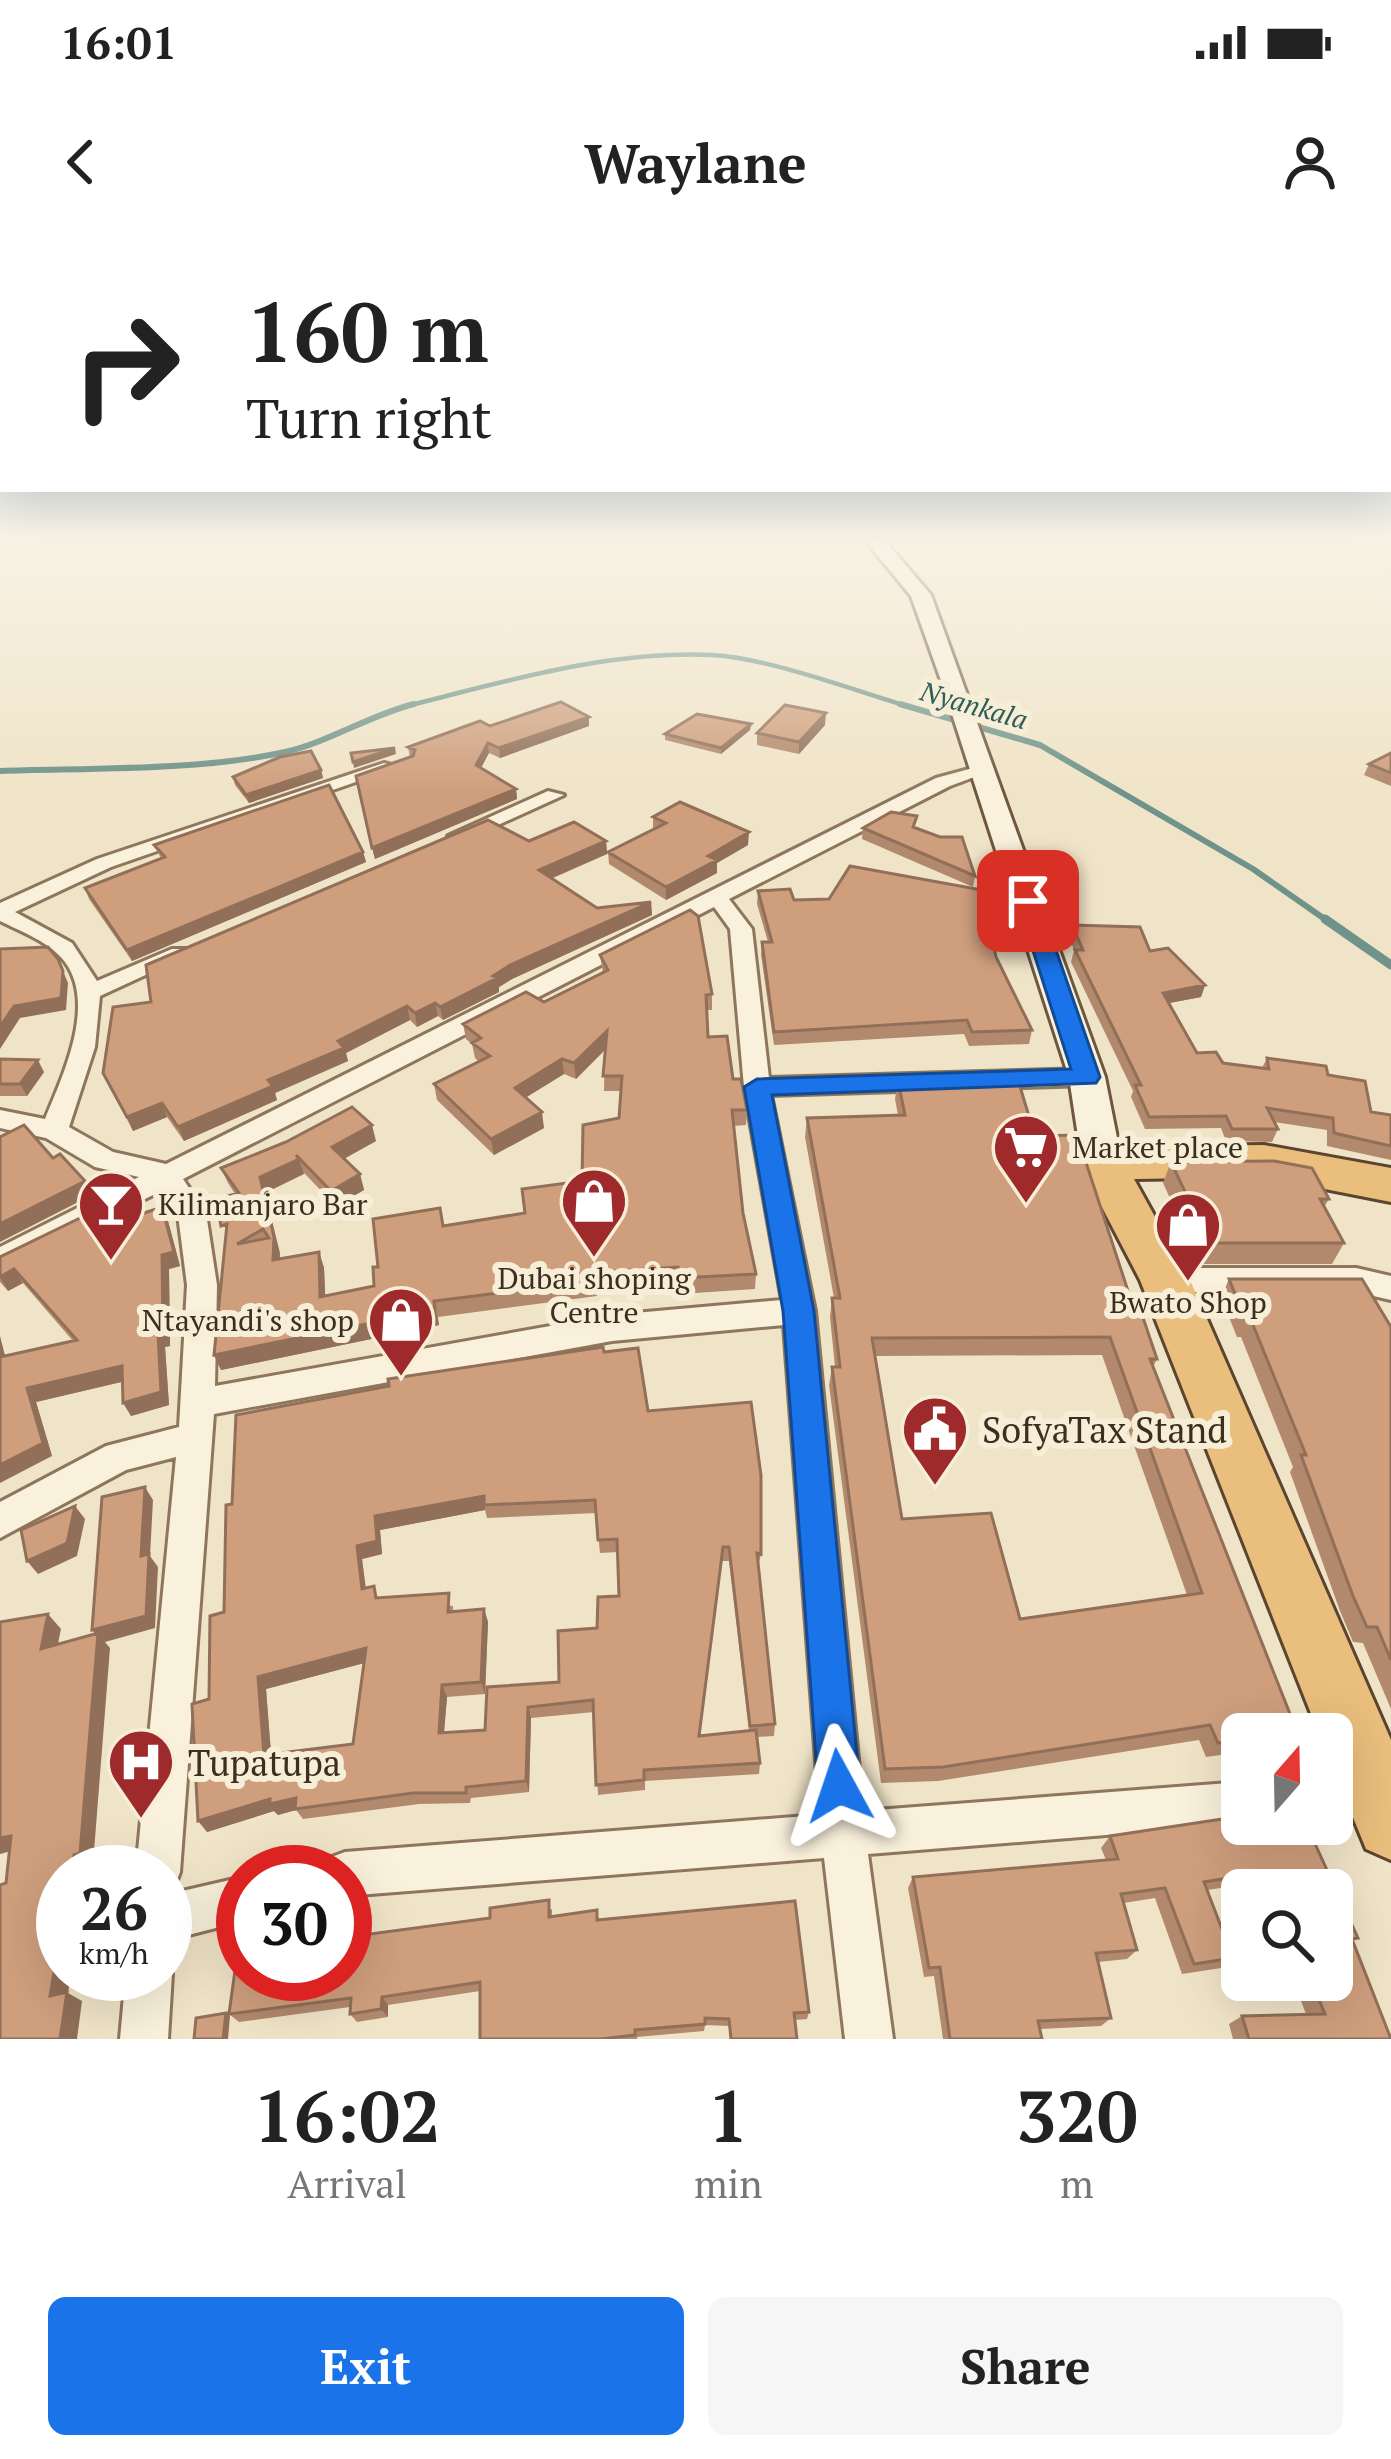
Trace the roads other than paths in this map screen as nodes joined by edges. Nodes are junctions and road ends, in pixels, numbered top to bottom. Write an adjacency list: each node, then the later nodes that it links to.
1 (931, 624): 3 (main road)
2 (404, 763): 7 (street)
3 (984, 770): 6 (street); 12 (main road)
4 (555, 795): 5 (street)
5 (428, 849)
6 (717, 897): 13 (street); 17 (street)
7 (0, 912): 8 (street)
8 (57, 944): 10 (street); 11 (street)
9 (196, 947): 11 (street)
10 (20, 948)
11 (90, 992): 15 (street)
12 (1087, 1077): 13 (street); 16 (main road)
13 (757, 1087): 22 (street)
14 (0, 1119): 15 (street)
15 (54, 1130): 17 (street)
16 (1102, 1163): 18 (highway); 20 (highway)
17 (164, 1173): 19 (street); 23 (street)
18 (1391, 1185)
19 (0, 1260)
20 (1165, 1280): 21 (street); 25 (highway)
21 (1391, 1288)
22 (799, 1311): 23 (street); 27 (street)
23 (196, 1421): 24 (street); 28 (street)
24 (0, 1522)
25 (1373, 1801)
26 (1221, 1805): 27 (street)
27 (843, 1833): 29 (street); 32 (street)
28 (160, 1845)
29 (372, 1872)
30 (147, 2001): 31 (street)
31 (144, 2039)
32 (869, 2039)

